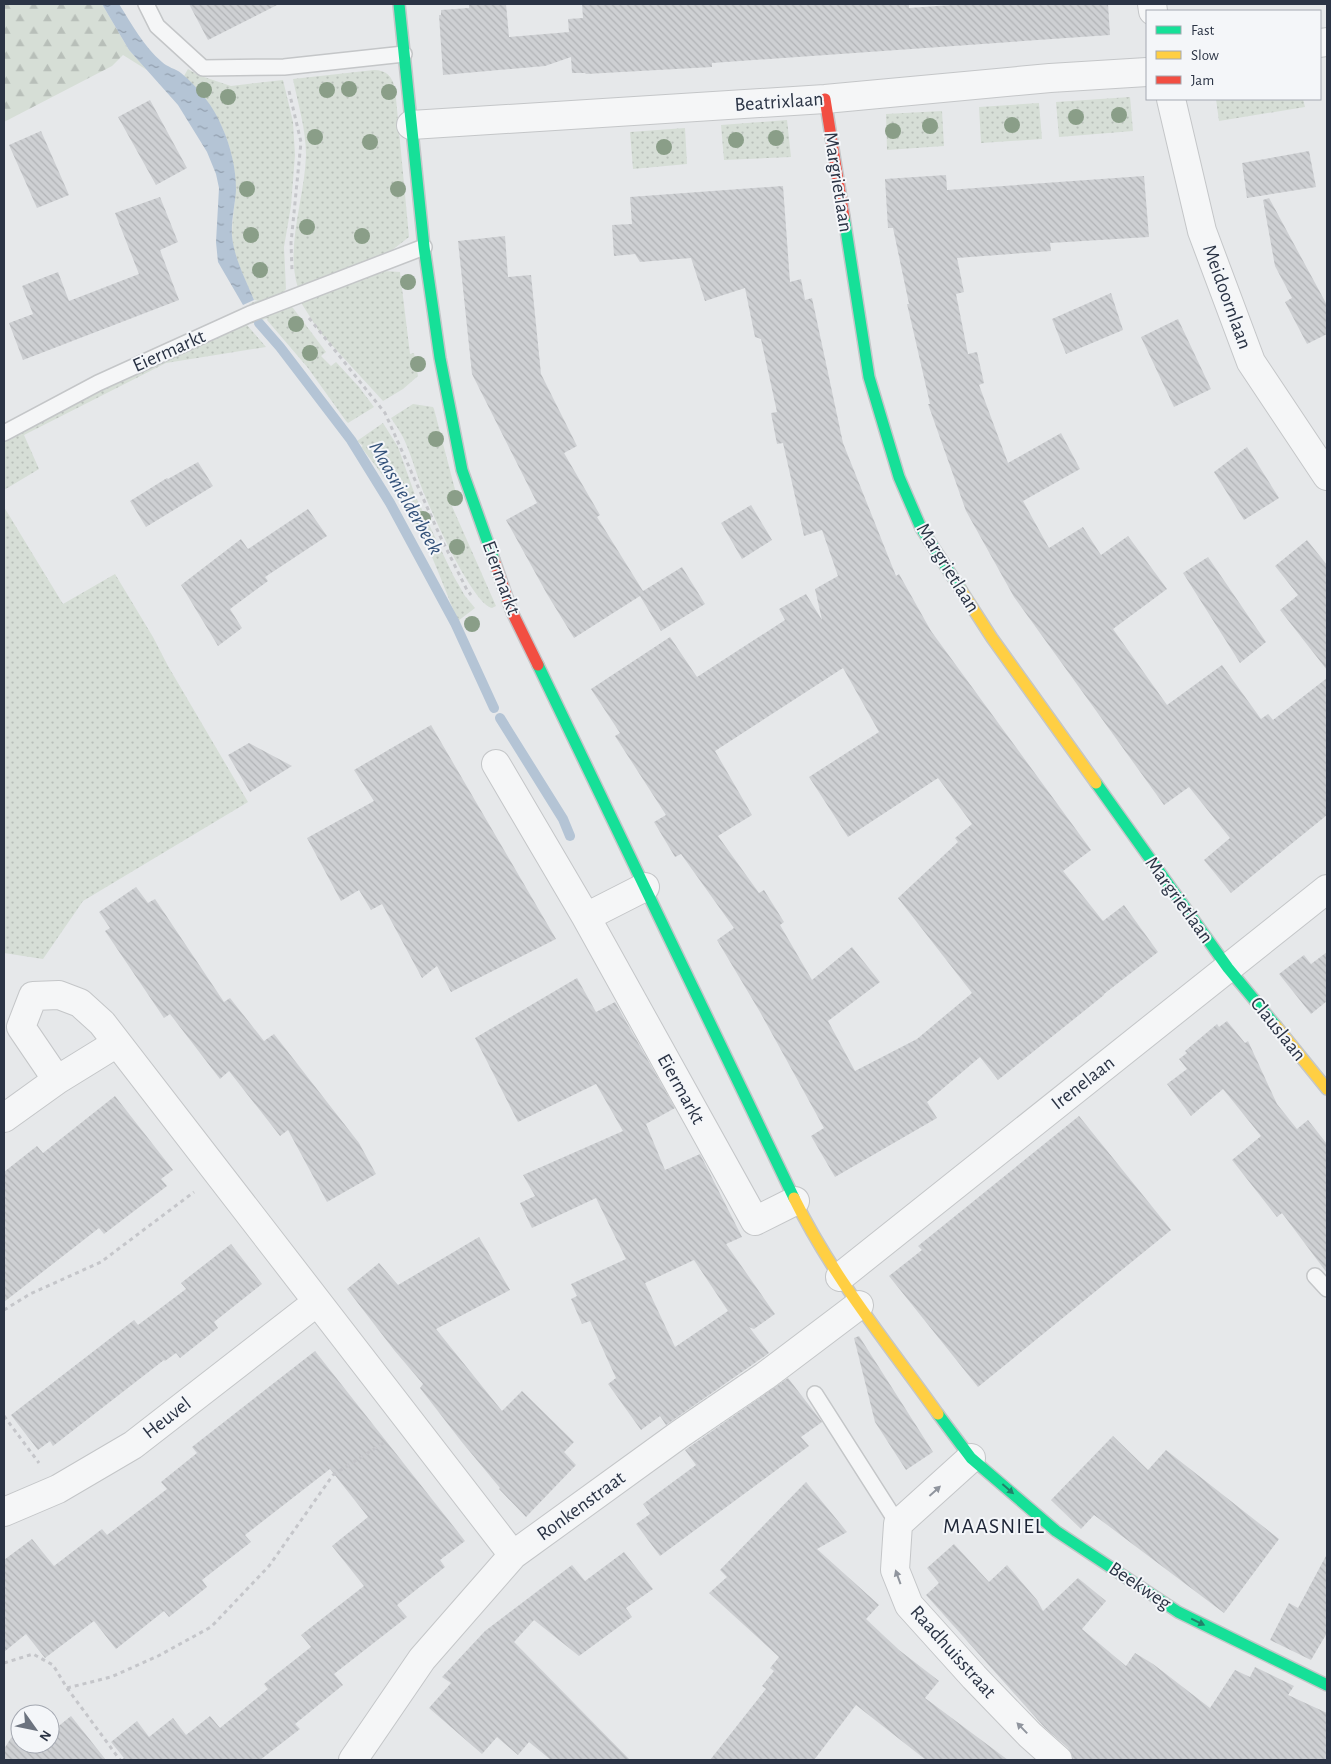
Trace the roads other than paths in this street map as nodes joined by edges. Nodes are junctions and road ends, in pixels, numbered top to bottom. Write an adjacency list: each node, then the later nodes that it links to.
1 (146, 4): 3 (lane)
2 (399, 4): 3 (street, Eiermarkt)
3 (404, 54): 7 (street, Eiermarkt)
4 (1146, 72): 5 (street, Beatrixlaan)
5 (824, 99): 7 (street, Beatrixlaan); 15 (street, Margrietlaan)
6 (1171, 100): 10 (street, Meidoornlaan)
7 (411, 125): 8 (street, Eiermarkt)
8 (424, 247): 9 (lane, Eiermarkt); 12 (street, Eiermarkt)
9 (4, 433)
10 (1327, 476)
11 (496, 764): 14 (street, Eiermarkt)
12 (645, 887): 14 (street); 20 (street, Eiermarkt)
13 (1327, 889): 15 (street, Irenelaan)
14 (586, 918): 20 (street, Eiermarkt)
15 (1228, 968): 18 (street, Clauslaan); 21 (street, Irenelaan)
16 (117, 1043): 17 (street); 17 (street); 24 (street)
17 (57, 1080): 19 (street)
18 (1327, 1090)
19 (4, 1118)
20 (795, 1202): 21 (street, Eiermarkt)
21 (840, 1276): 25 (street, Eiermarkt)
22 (1315, 1276): 23 (lane)
23 (1327, 1288)
24 (317, 1302): 28 (street, Heuvel); 30 (street)
25 (859, 1305): 27 (street, Beekweg); 30 (street, Ronkenstraat)
26 (815, 1394): 29 (lane)
27 (971, 1458): 29 (street, one-way to 27); 31 (street, Beekweg, one-way to 31)
28 (4, 1512)
29 (898, 1524): 33 (street, Raadhuisstraat, one-way to 29)
30 (513, 1556): 32 (street, Ronkenstraat)
31 (1327, 1685)
32 (353, 1760)
33 (1058, 1760)

